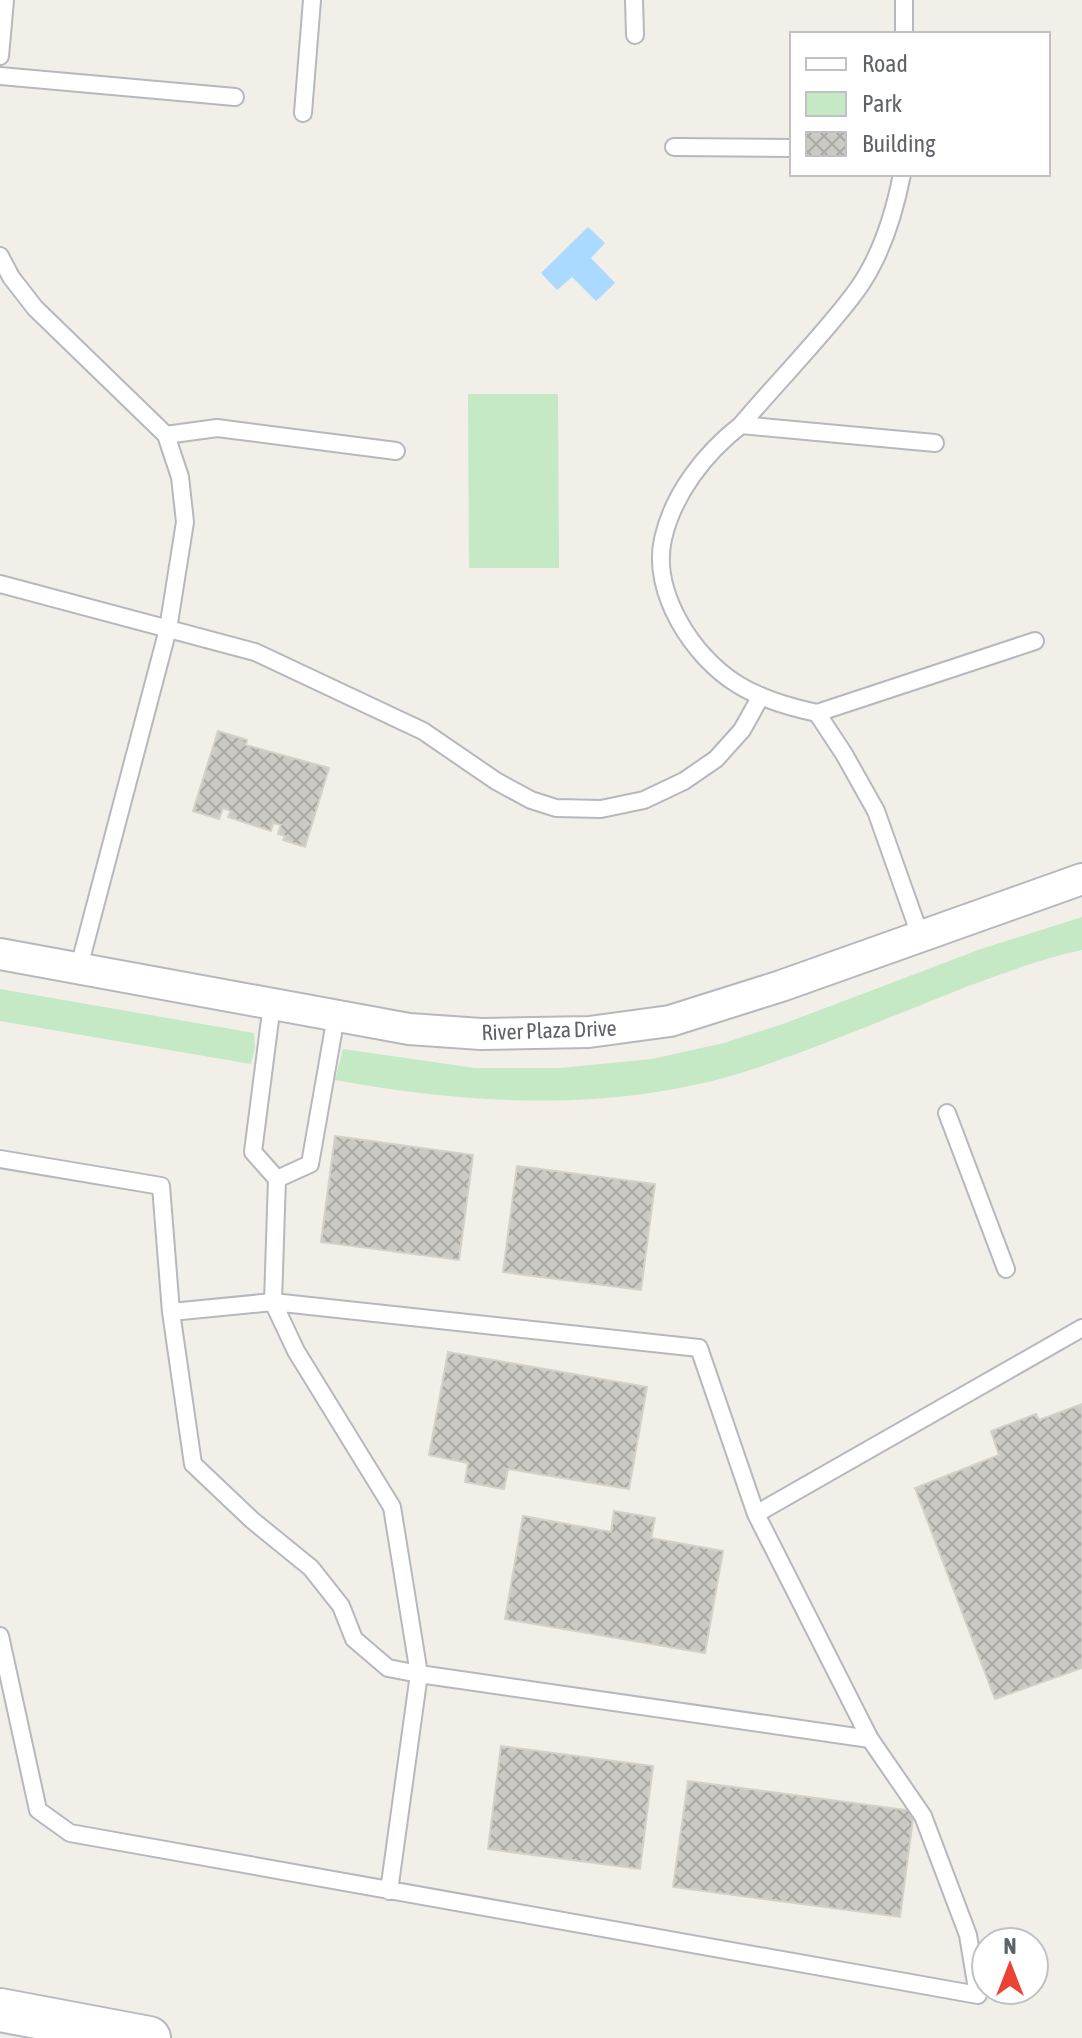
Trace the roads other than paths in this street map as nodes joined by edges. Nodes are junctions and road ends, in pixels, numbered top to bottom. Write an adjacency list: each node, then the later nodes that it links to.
1 (5, 0): 7 (lane)
2 (312, 0): 10 (lane)
3 (634, 0): 6 (lane)
4 (904, 0): 5 (lane)
5 (904, 32)
6 (635, 35)
7 (0, 56)
8 (0, 76): 9 (lane)
9 (235, 97)
10 (303, 113)
11 (674, 147): 12 (lane)
12 (790, 148)
13 (902, 176): 15 (lane)
14 (0, 256): 16 (lane)
15 (741, 425): 17 (lane); 22 (lane)
16 (166, 435): 18 (lane); 20 (lane)
17 (935, 443)
18 (396, 451)
19 (0, 584): 20 (lane)
20 (168, 629): 22 (lane); 27 (lane)
21 (1035, 641): 23 (lane)
22 (761, 696): 23 (lane)
23 (817, 713): 25 (lane)
24 (1082, 879): 25 (street, River Plaza Drive)
25 (920, 935): 29 (street, River Plaza Drive)
26 (0, 954): 27 (street, River Plaza Drive)
27 (79, 967): 28 (street, River Plaza Drive)
28 (272, 1004): 29 (street, River Plaza Drive); 32 (lane)
29 (336, 1016): 32 (lane)
30 (947, 1113): 33 (lane)
31 (0, 1159): 35 (lane)
32 (277, 1179): 34 (lane)
33 (1006, 1269)
34 (273, 1302): 35 (lane); 37 (lane); 39 (lane)
35 (171, 1312): 39 (lane)
36 (1082, 1328): 37 (lane)
37 (756, 1514): 40 (lane)
38 (0, 1636): 41 (lane)
39 (419, 1674): 40 (lane); 41 (lane)
40 (870, 1739): 41 (lane)
41 (389, 1891)
42 (0, 2010): 43 (main road)
43 (146, 2038)

